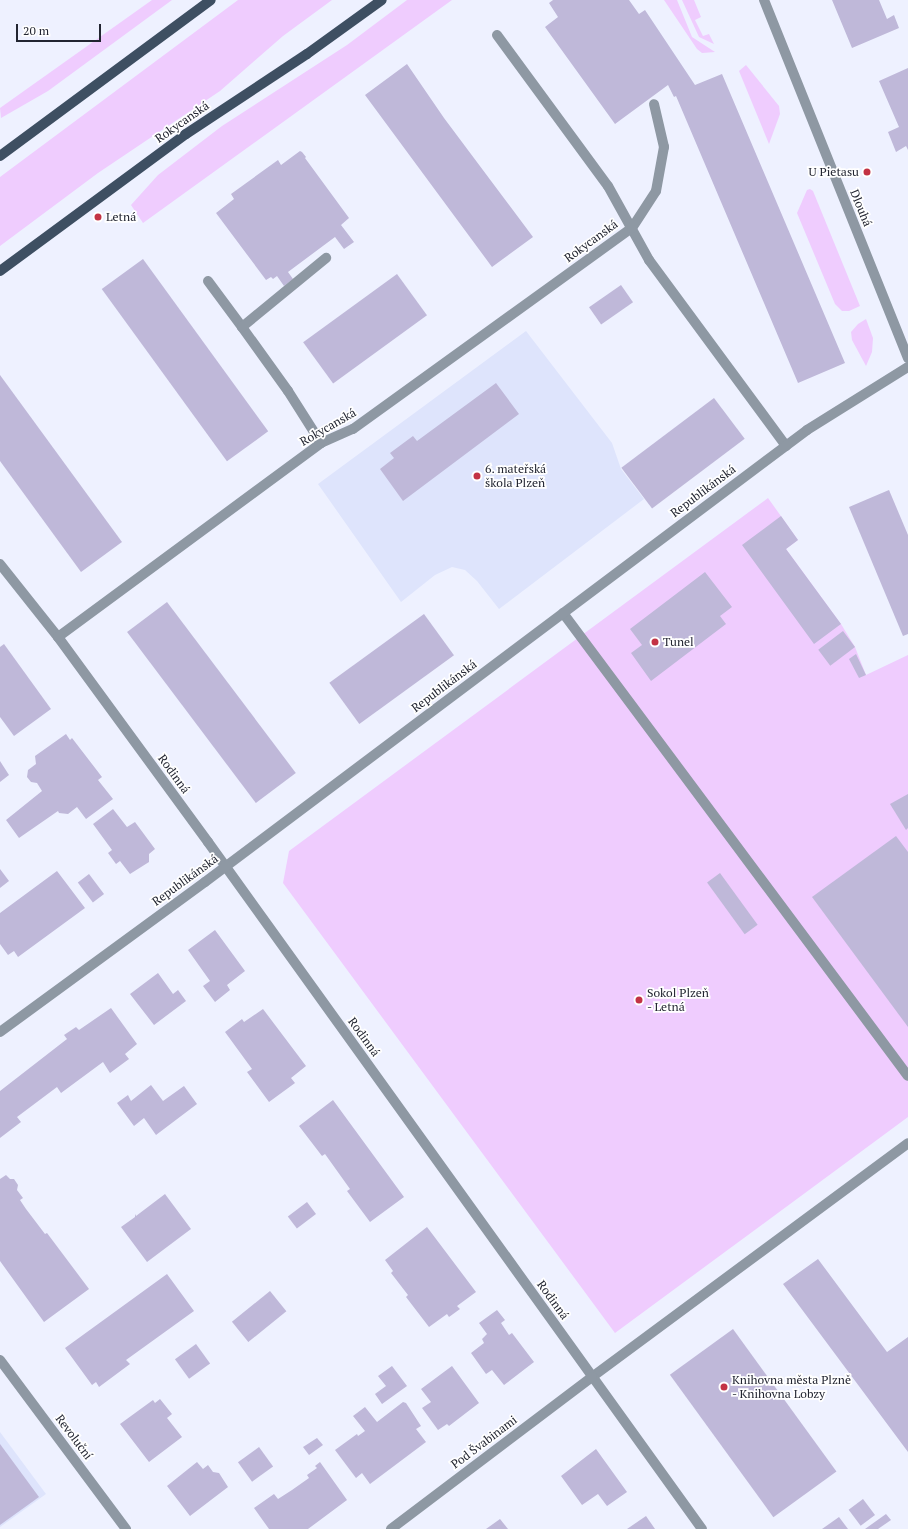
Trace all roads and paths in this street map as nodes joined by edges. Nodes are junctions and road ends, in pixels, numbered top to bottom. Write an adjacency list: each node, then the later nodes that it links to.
1 (211, 0): 6 (main road)
2 (382, 0): 9 (main road, Rokycanská)
3 (764, 0): 12 (street, Dlouhá)
4 (497, 35): 7 (street)
5 (654, 104): 7 (street)
6 (0, 156)
7 (632, 228): 14 (street, Rokycanská); 15 (street)
8 (326, 258): 11 (street)
9 (0, 271)
10 (208, 281): 11 (street)
11 (242, 327): 14 (street)
12 (908, 358)
13 (908, 367): 15 (street, Republikánská)
14 (321, 443): 18 (street, Rokycanská)
15 (786, 446): 17 (street, Republikánská)
16 (0, 564): 18 (street, Rodinná)
17 (563, 614): 19 (street, Republikánská); 21 (street)
18 (58, 637): 19 (street, Rodinná)
19 (226, 867): 20 (street, Republikánská); 24 (street, Rodinná)
20 (0, 1032)
21 (908, 1076)
22 (908, 1142): 24 (street, Pod Švabinami)
23 (0, 1360): 25 (street, Revoluční)
24 (592, 1376): 26 (street, Pod Švabinami); 27 (street, Rodinná)
25 (126, 1529)
26 (391, 1529)
27 (702, 1529)

